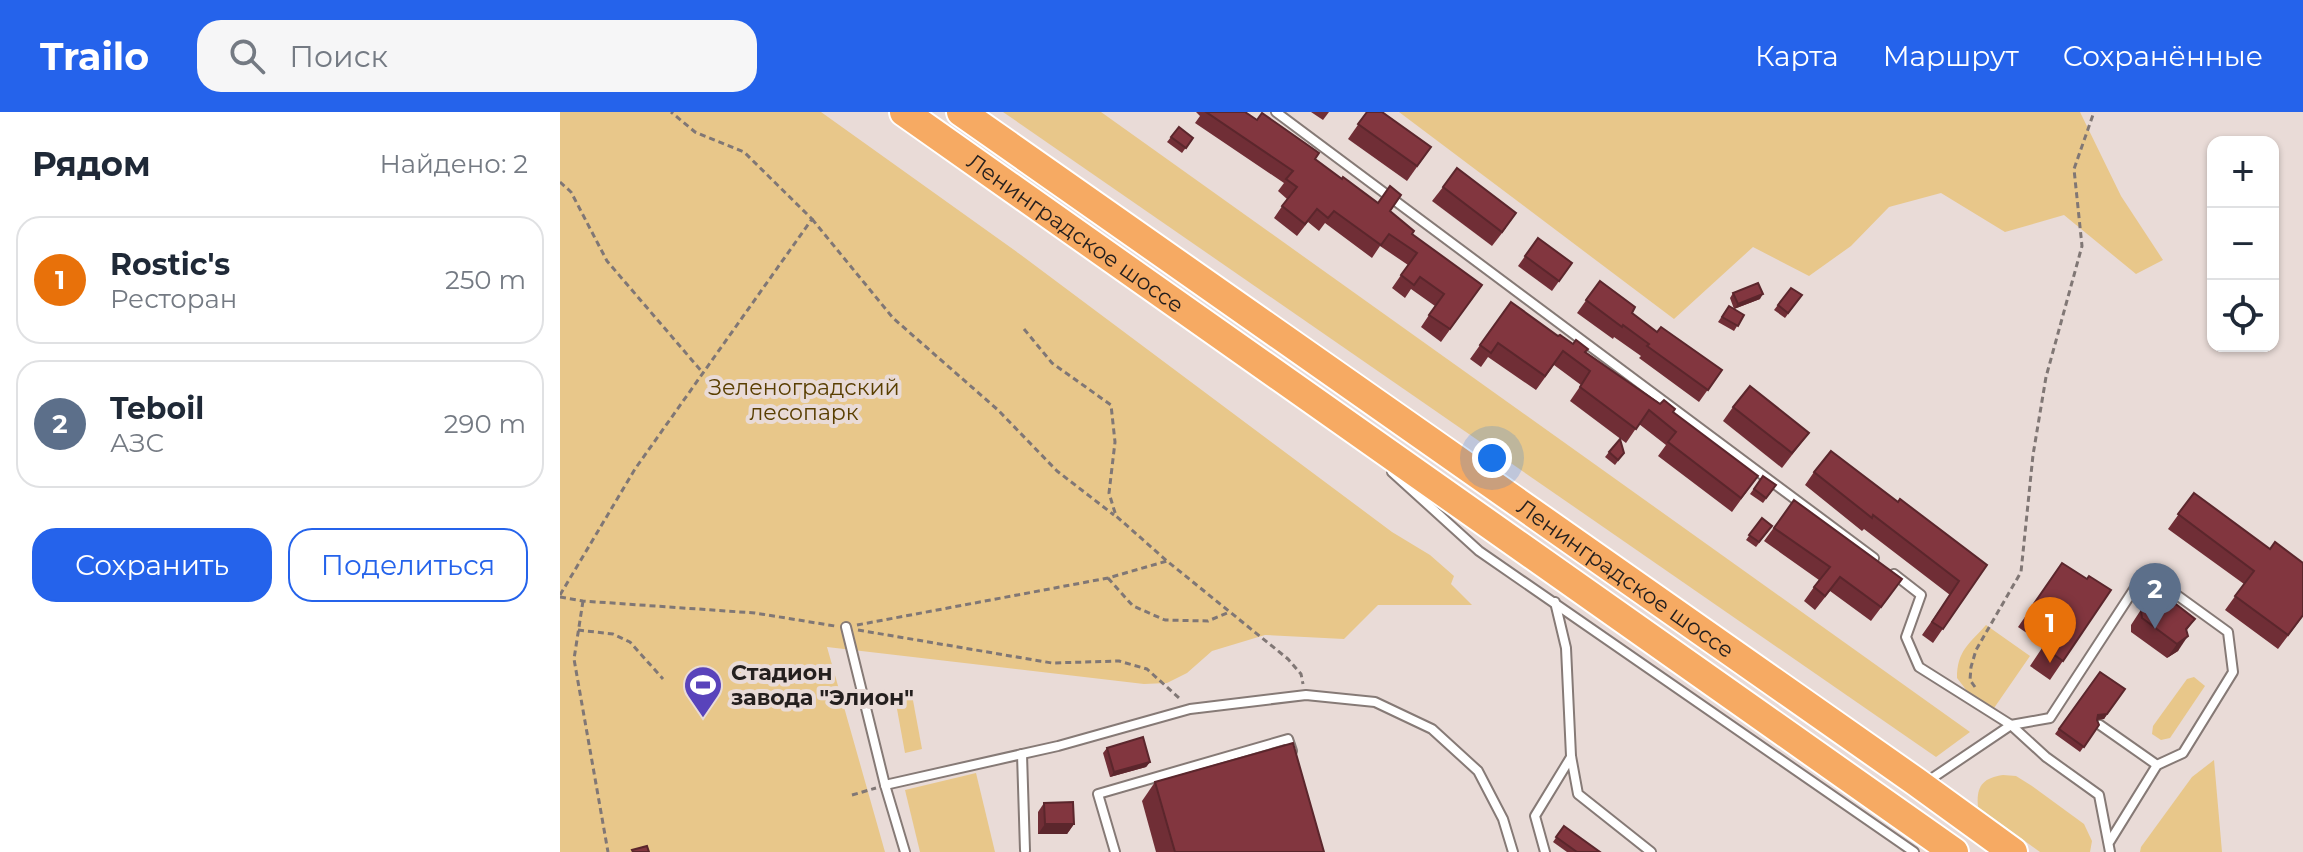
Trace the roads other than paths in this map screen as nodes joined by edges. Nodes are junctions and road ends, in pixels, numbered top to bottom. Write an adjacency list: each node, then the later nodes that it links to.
1 (904, 112): 4 (highway, Ленинградское шоссе)
2 (961, 112): 20 (highway, Ленинградское шоссе)
3 (1276, 112): 7 (lane)
4 (1317, 404): 5 (lane); 30 (highway, Ленинградское шоссе)
5 (1375, 457)
6 (1387, 467): 9 (lane)
7 (1877, 561)
8 (1888, 569): 13 (lane)
9 (1555, 601): 16 (lane); 29 (lane)
10 (846, 627): 19 (lane)
11 (2064, 699): 12 (lane); 13 (lane); 17 (lane)
12 (2075, 707)
13 (2011, 725): 20 (lane); 21 (lane)
14 (2100, 725): 17 (lane)
15 (1022, 754): 19 (lane); 23 (lane); 26 (lane)
16 (1571, 756): 22 (lane); 27 (lane)
17 (2157, 765): 21 (lane)
18 (1297, 767): 25 (lane)
19 (885, 785): 24 (lane)
20 (1921, 785): 31 (highway, Ленинградское шоссе)
21 (2110, 841): 32 (lane)
22 (1640, 849): 28 (lane)
23 (1025, 850)
24 (905, 852)
25 (1115, 852)
26 (1513, 852)
27 (1545, 852)
28 (1651, 852)
29 (1914, 852)
30 (1954, 852)
31 (2013, 852)
32 (2110, 852)

